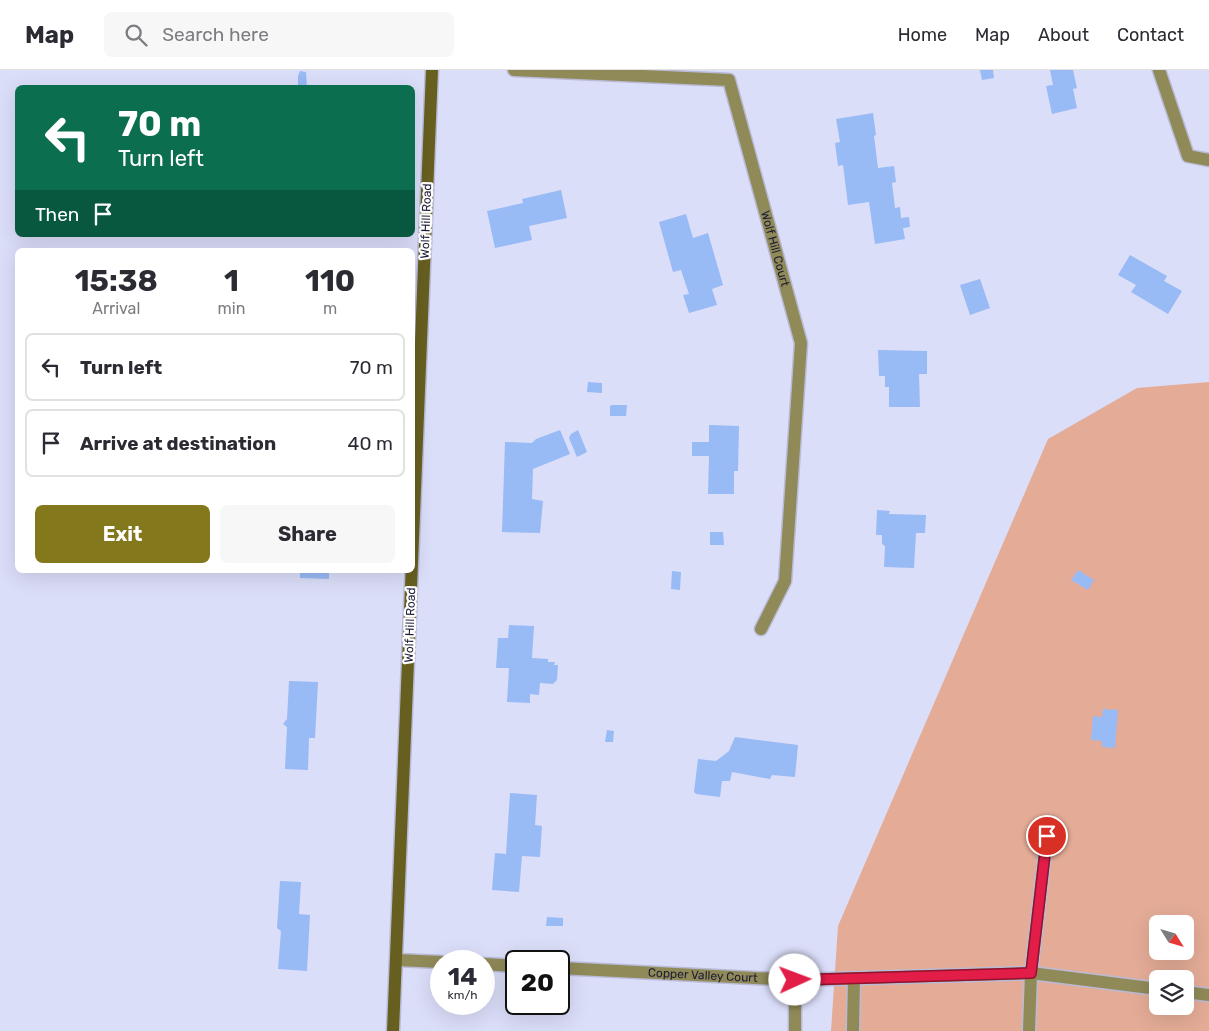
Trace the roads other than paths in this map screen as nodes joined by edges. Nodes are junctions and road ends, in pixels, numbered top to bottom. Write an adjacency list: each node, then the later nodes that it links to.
1 (432, 70): 5 (street, Wolf Hill Road)
2 (514, 70): 7 (street, Wolf Hill Court)
3 (1160, 70): 4 (street)
4 (1209, 160)
5 (415, 502)
6 (412, 573): 9 (street, Wolf Hill Road)
7 (761, 629)
8 (1047, 836): 12 (street)
9 (397, 960): 10 (street); 18 (street, Wolf Hill Road)
10 (430, 962)
11 (570, 969): 14 (street, Copper Valley Court)
12 (1031, 973): 13 (street, Copper Valley Court); 15 (street, Copper Valley Court); 21 (street)
13 (854, 978): 14 (street, Copper Valley Court); 20 (street)
14 (795, 980): 19 (street)
15 (1149, 988)
16 (1194, 993): 17 (street)
17 (1209, 995)
18 (393, 1031)
19 (795, 1031)
20 (853, 1031)
21 (1030, 1031)

